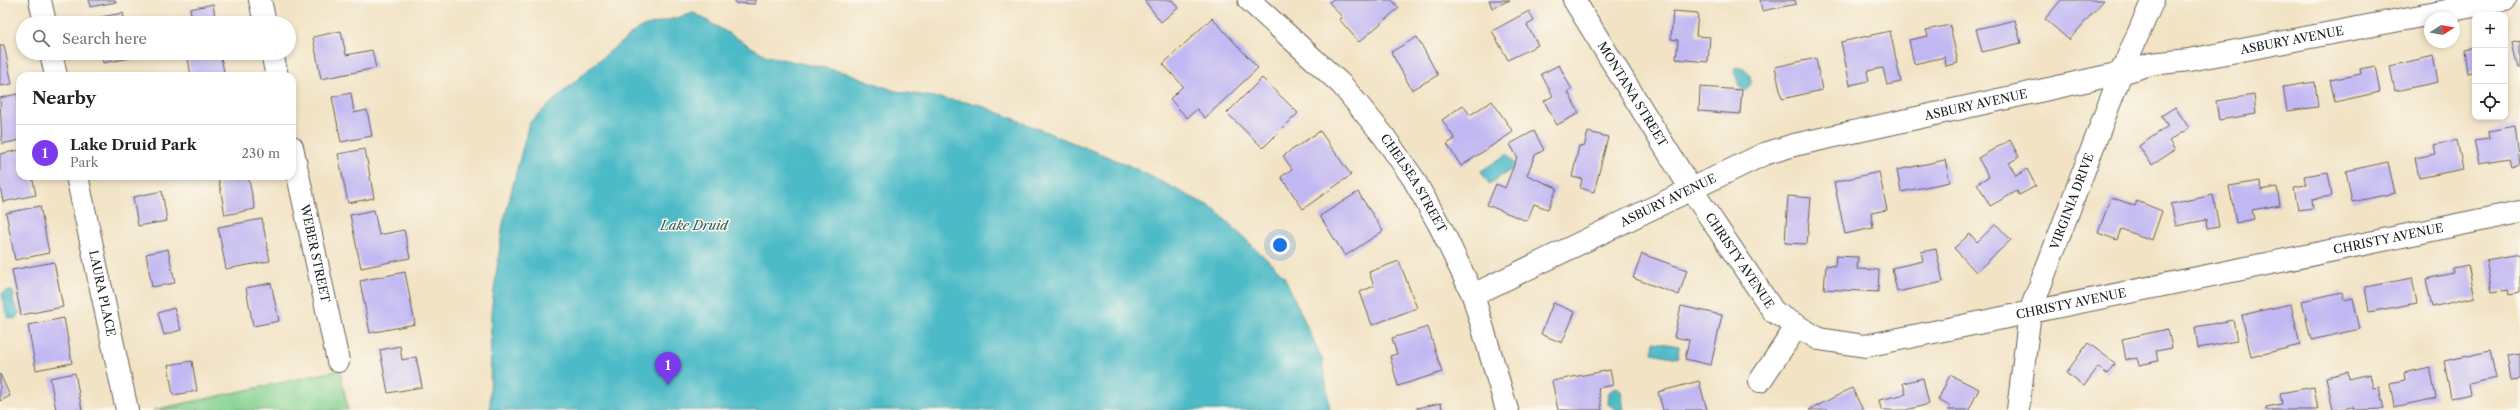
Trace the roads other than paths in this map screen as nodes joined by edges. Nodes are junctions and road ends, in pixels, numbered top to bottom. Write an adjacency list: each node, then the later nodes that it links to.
1 (40, 0): 7 (street)
2 (260, 0): 8 (street)
3 (1249, 0): 18 (street, CHELSEA STREET)
4 (2153, 0): 13 (street, VIRGINIA DRIVE)
5 (2506, 0): 13 (street, ASBURY AVENUE)
6 (1581, 2): 16 (street, MONTANA STREET)
7 (43, 16)
8 (263, 16)
9 (53, 60): 11 (street)
10 (274, 60): 12 (street)
11 (55, 72)
12 (276, 72)
13 (2121, 73): 16 (street, ASBURY AVENUE); 19 (street, VIRGINIA DRIVE)
14 (296, 166): 21 (street, WEBER STREET)
15 (78, 180): 23 (street, LAURA PLACE)
16 (1691, 189): 18 (street, ASBURY AVENUE); 20 (street, CHRISTY AVENUE)
17 (2520, 212): 19 (street, CHRISTY AVENUE)
18 (1473, 295): 24 (street, CHELSEA STREET)
19 (2030, 312): 20 (street, CHRISTY AVENUE); 25 (street, VIRGINIA DRIVE)
20 (1797, 326): 22 (street)
21 (338, 361)
22 (1760, 381)
23 (127, 410)
24 (1507, 410)
25 (2018, 410)

